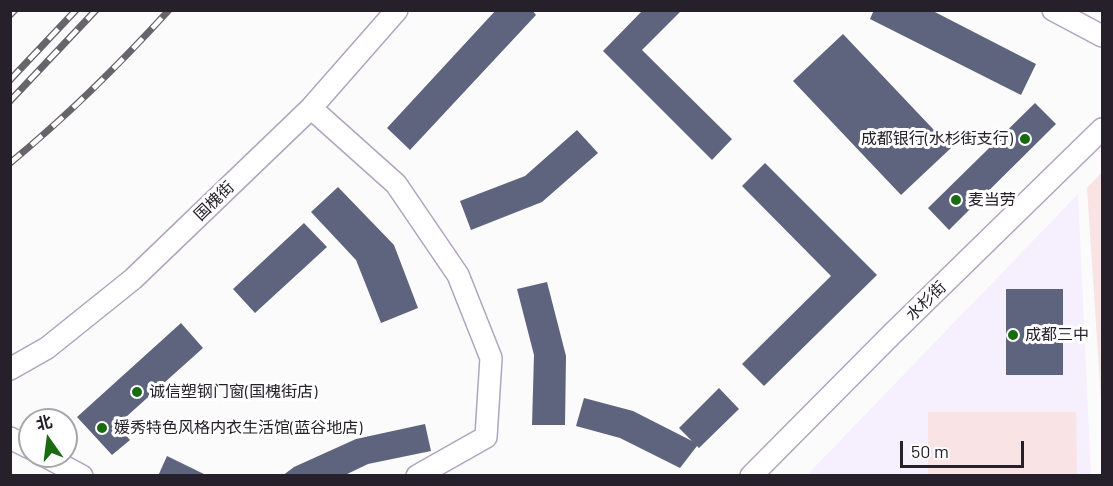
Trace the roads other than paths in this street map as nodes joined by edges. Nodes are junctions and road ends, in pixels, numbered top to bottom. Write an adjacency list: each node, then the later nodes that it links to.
1 (397, 10): 4 (street, 国槐街)
2 (1053, 10): 3 (street)
3 (1102, 36)
4 (311, 108): 6 (street, 国槐街); 9 (street)
5 (1102, 129): 10 (street, 水杉街)
6 (10, 369)
7 (67, 468): 8 (street)
8 (82, 476)
9 (417, 476)
10 (751, 476)

